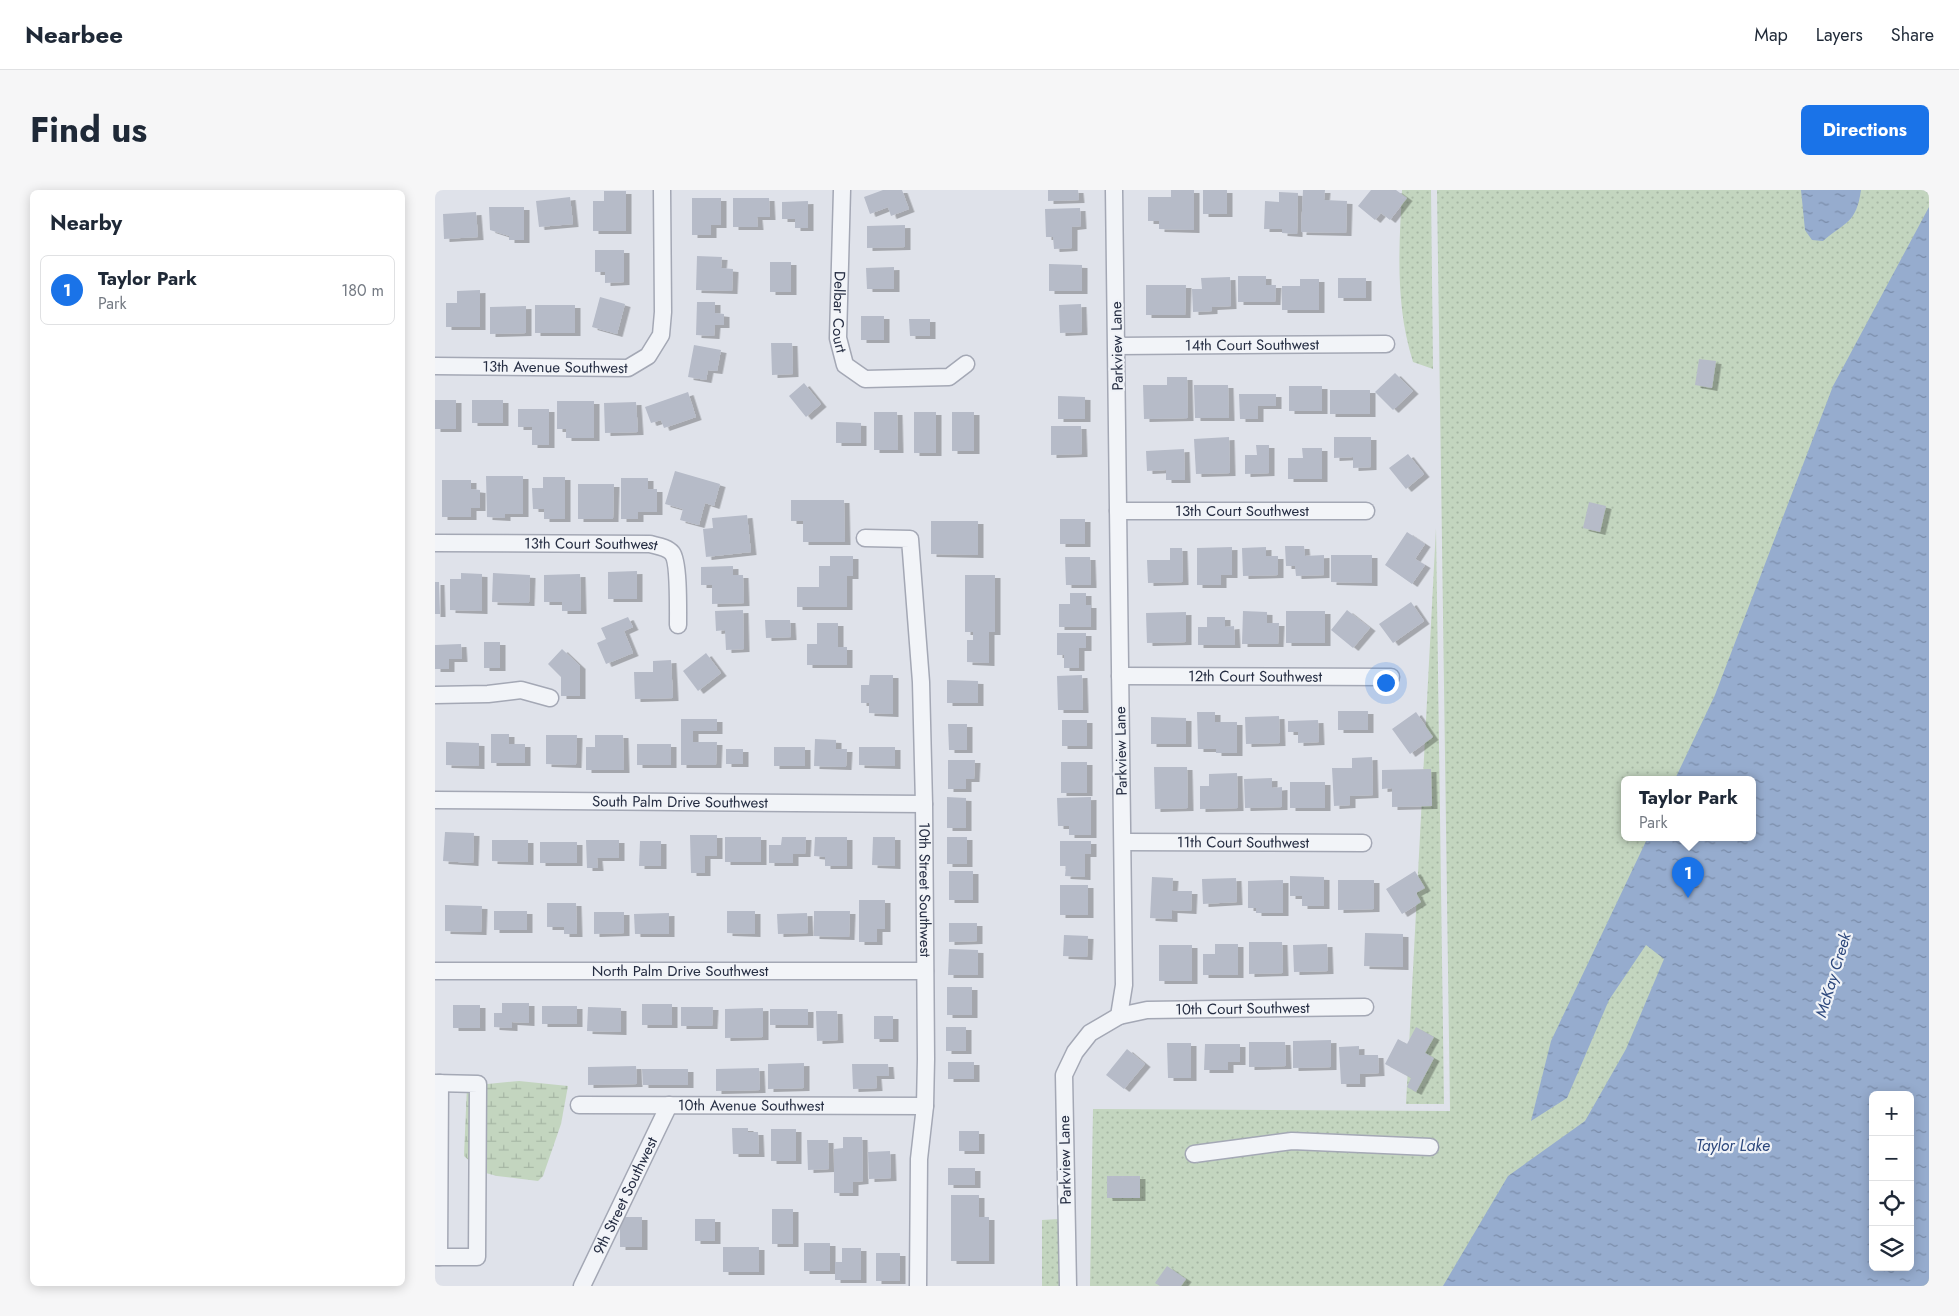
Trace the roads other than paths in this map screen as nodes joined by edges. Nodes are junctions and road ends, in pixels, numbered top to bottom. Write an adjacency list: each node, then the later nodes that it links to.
1 (662, 190): 7 (street, 13th Avenue Southwest)
2 (841, 190): 6 (street, Delbar Court)
3 (1114, 190): 5 (street, Parkview Lane)
4 (1386, 344): 5 (street, 14th Court Southwest)
5 (1117, 346): 8 (street, Parkview Lane)
6 (966, 364)
7 (435, 366)
8 (1118, 511): 9 (street, 13th Court Southwest); 13 (street, Parkview Lane)
9 (1366, 511)
10 (865, 538): 18 (street, 10th Street Southwest)
11 (435, 543): 12 (street, 13th Court Southwest)
12 (678, 625)
13 (1120, 676): 14 (street, 12th Court Southwest); 19 (street, Parkview Lane)
14 (1391, 677)
15 (435, 695): 16 (street)
16 (549, 698)
17 (435, 800): 18 (street, South Palm Drive Southwest)
18 (924, 804): 22 (street, 10th Street Southwest)
19 (1123, 842): 20 (street, 11th Court Southwest); 24 (street, Parkview Lane)
20 (1363, 842)
21 (435, 971): 22 (street, North Palm Drive Southwest)
22 (925, 971): 28 (street, 10th Street Southwest)
23 (1365, 1007): 24 (street, 10th Court Southwest)
24 (1119, 1016): 34 (street, Parkview Lane)
25 (438, 1083): 31 (street); 31 (street)
26 (579, 1106): 27 (street, 10th Avenue Southwest)
27 (669, 1106): 28 (street, 10th Avenue Southwest); 32 (street, 9th Street Southwest)
28 (925, 1106): 33 (street, 10th Street Southwest)
29 (1430, 1147): 30 (street)
30 (1194, 1154)
31 (437, 1257)
32 (582, 1286)
33 (918, 1286)
34 (1068, 1286)

